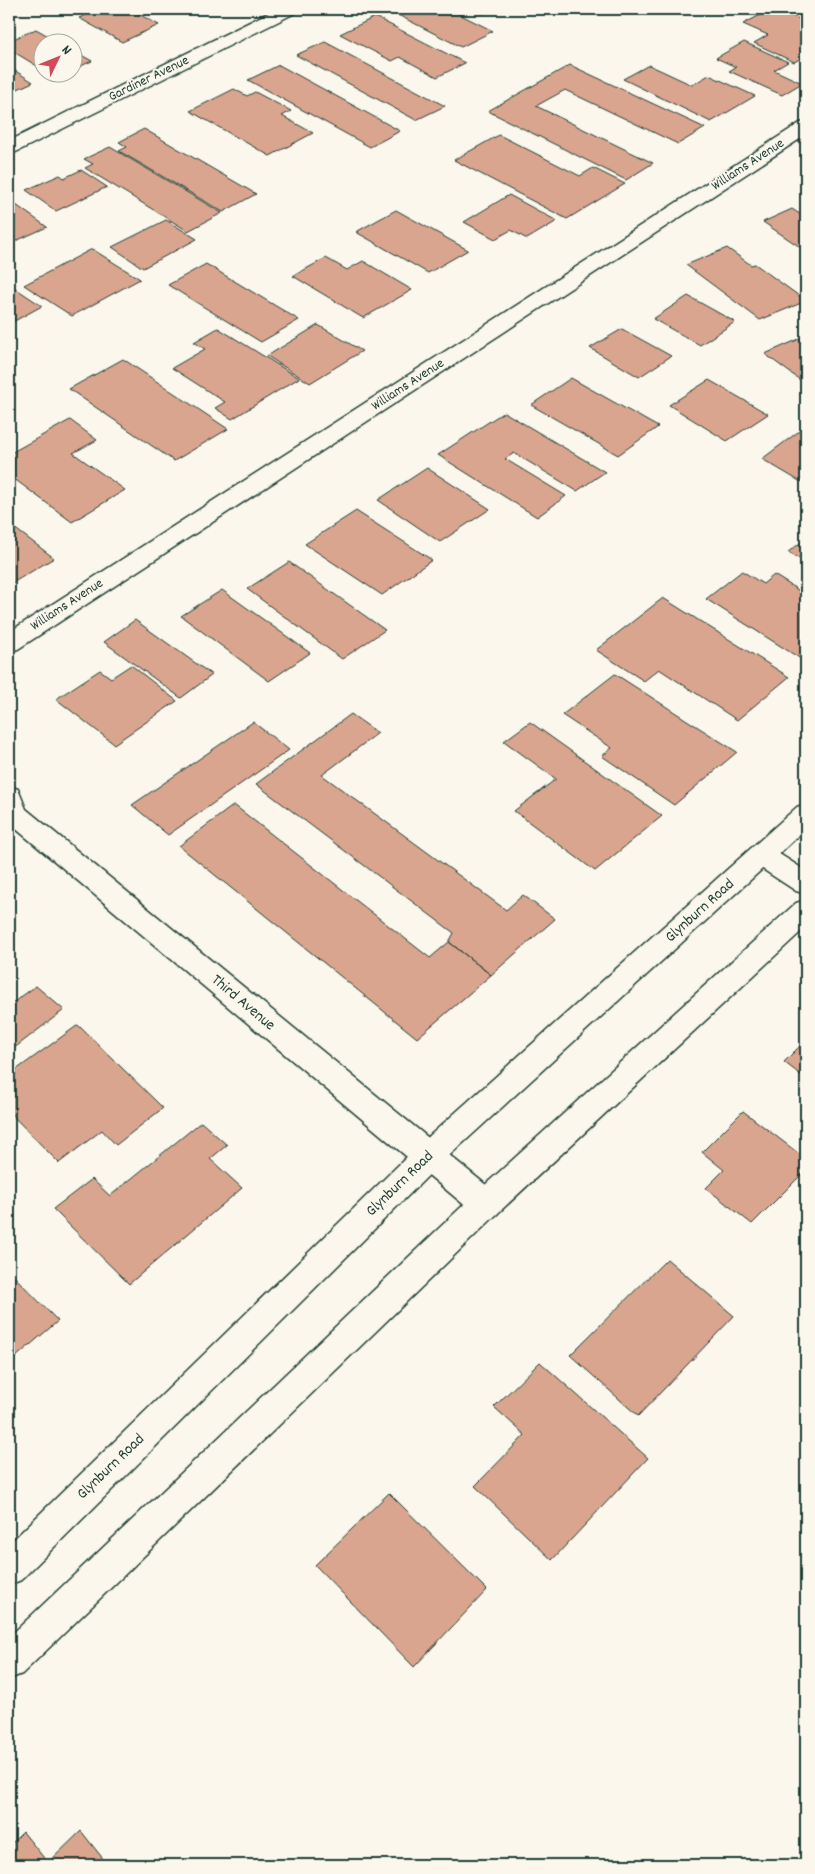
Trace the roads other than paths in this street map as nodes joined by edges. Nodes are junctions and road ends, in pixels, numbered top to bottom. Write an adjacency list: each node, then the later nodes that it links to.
1 (289, 9): 3 (street, Gardiner Avenue)
2 (806, 127): 4 (street, Williams Avenue)
3 (9, 148)
4 (9, 643)
5 (9, 796): 10 (street, Third Avenue)
6 (806, 814): 7 (street, Glynburn Road)
7 (761, 855): 8 (street); 10 (street, Glynburn Road)
8 (806, 884)
9 (806, 911): 11 (street)
10 (428, 1156): 11 (street, Third Avenue); 12 (street, Glynburn Road)
11 (486, 1204): 13 (street)
12 (9, 1568)
13 (9, 1661)

